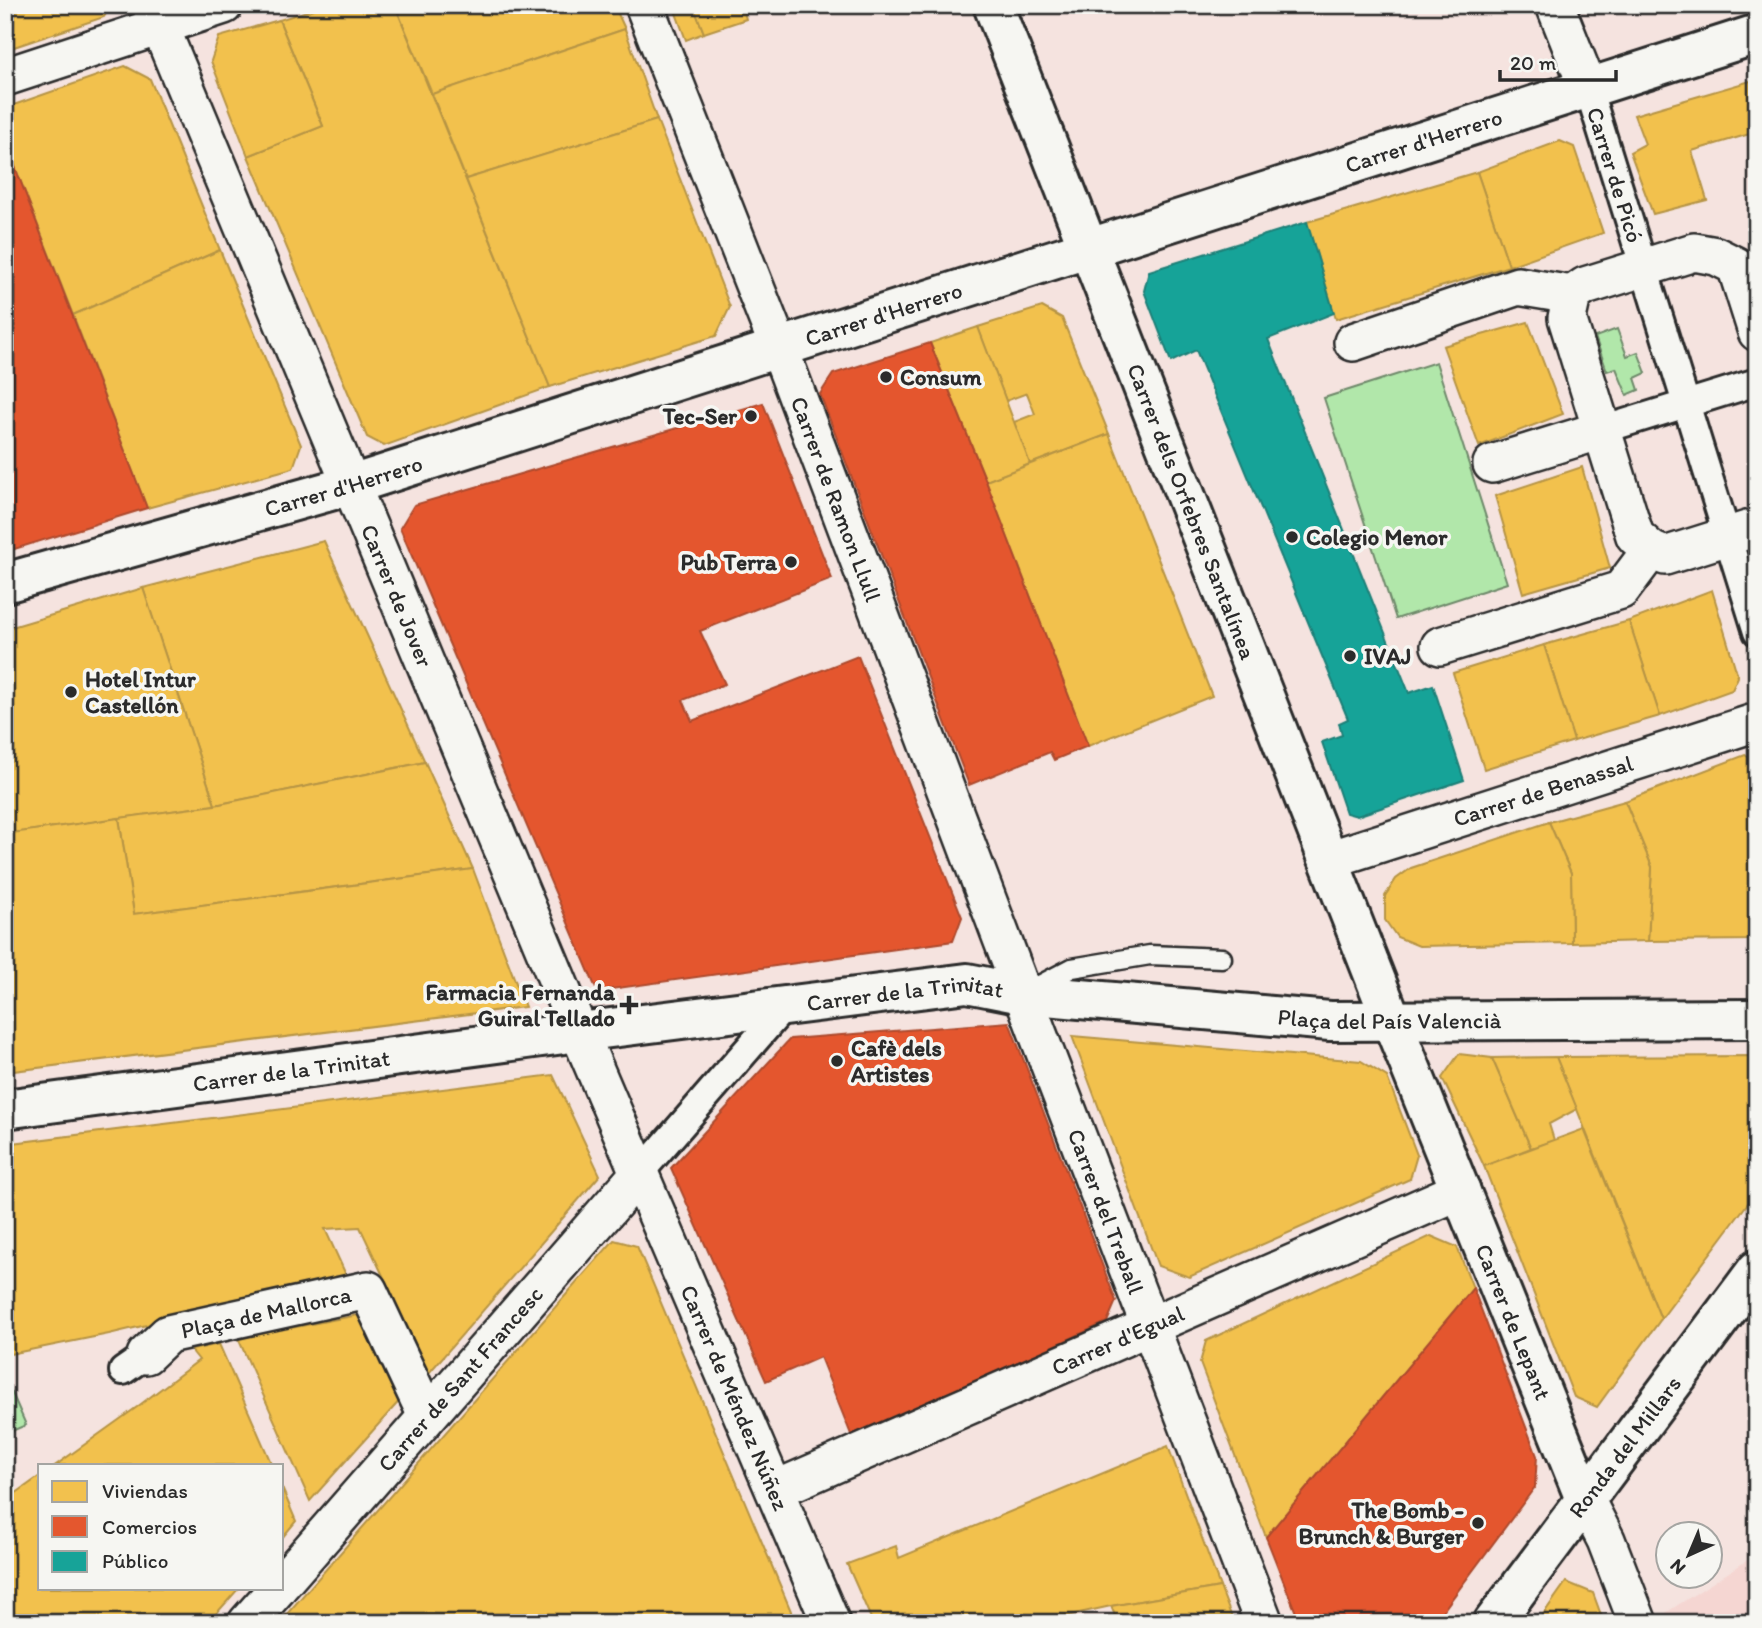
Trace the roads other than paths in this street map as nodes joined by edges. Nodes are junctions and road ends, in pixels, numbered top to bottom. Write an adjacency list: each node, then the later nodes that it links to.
1 (224, 5): 5 (street)
2 (644, 5): 14 (street, Carrer de Ramon Llull)
3 (993, 5): 9 (street, Carrer dels Orfebres Santalínea)
4 (1555, 5): 8 (street, Carrer de Picó)
5 (156, 16): 7 (street); 19 (street, Carrer de Jover)
6 (1757, 34): 8 (street, Carrer d'Herrero)
7 (5, 77)
8 (1588, 88): 9 (street, Carrer d'Herrero); 10 (street, Carrer de Picó)
9 (1088, 248): 14 (street, Carrer d'Herrero); 26 (street, Carrer dels Orfebres Santalínea)
10 (1644, 268): 11 (street); 12 (street); 16 (street, Carrer de Picó)
11 (1572, 295): 13 (street); 17 (street)
12 (1757, 332)
13 (1353, 342)
14 (779, 348): 19 (street, Carrer d'Herrero); 28 (street, Carrer de Ramon Llull)
15 (1757, 382): 16 (street)
16 (1686, 404): 17 (street); 20 (street, Carrer de Picó)
17 (1602, 430): 18 (street); 21 (street)
18 (1492, 464)
19 (351, 485): 22 (street, Carrer d'Herrero); 32 (street, Carrer de Jover)
20 (1742, 532): 21 (street); 23 (street, Carrer de Picó)
21 (1651, 550): 24 (street)
22 (5, 583)
23 (1757, 632)
24 (1440, 646)
25 (1757, 722): 26 (street, Carrer de Benassal)
26 (1328, 860): 30 (street, Carrer dels Orfebres Santalínea)
27 (1222, 958): 28 (lane)
28 (1023, 994): 29 (street, Carrer de la Trinitat); 30 (street, Plaça del País Valencià); 37 (street, Carrer del Treball)
29 (786, 1005): 32 (street, Carrer de la Trinitat); 34 (street, Carrer de la Trinitat)
30 (1391, 1019): 31 (street, Plaça del País Valencià); 35 (street, Carrer de Lepant)
31 (1757, 1019)
32 (579, 1032): 33 (street, Carrer de la Trinitat); 34 (street)
33 (5, 1109)
34 (639, 1174): 39 (street, Carrer de Sant Francesc); 40 (street, Carrer de Méndez Núñez)
35 (1461, 1190): 37 (street, Carrer d'Egual); 41 (street, Carrer de Lepant)
36 (1757, 1270): 41 (street, Ronda del Millars)
37 (1150, 1326): 40 (street, Carrer d'Egual); 46 (street, Carrer del Treball)
38 (134, 1363): 39 (street, Plaça de Mallorca)
39 (427, 1416): 42 (street, Carrer de Sant Francesc)
40 (775, 1490): 45 (street, Carrer de Méndez Núñez)
41 (1586, 1499): 47 (street, Ronda del Millars); 48 (street, Carrer de Lepant)
42 (284, 1581)
43 (276, 1590): 44 (street)
44 (247, 1623)
45 (831, 1623)
46 (1264, 1623)
47 (1493, 1623)
48 (1638, 1623)

